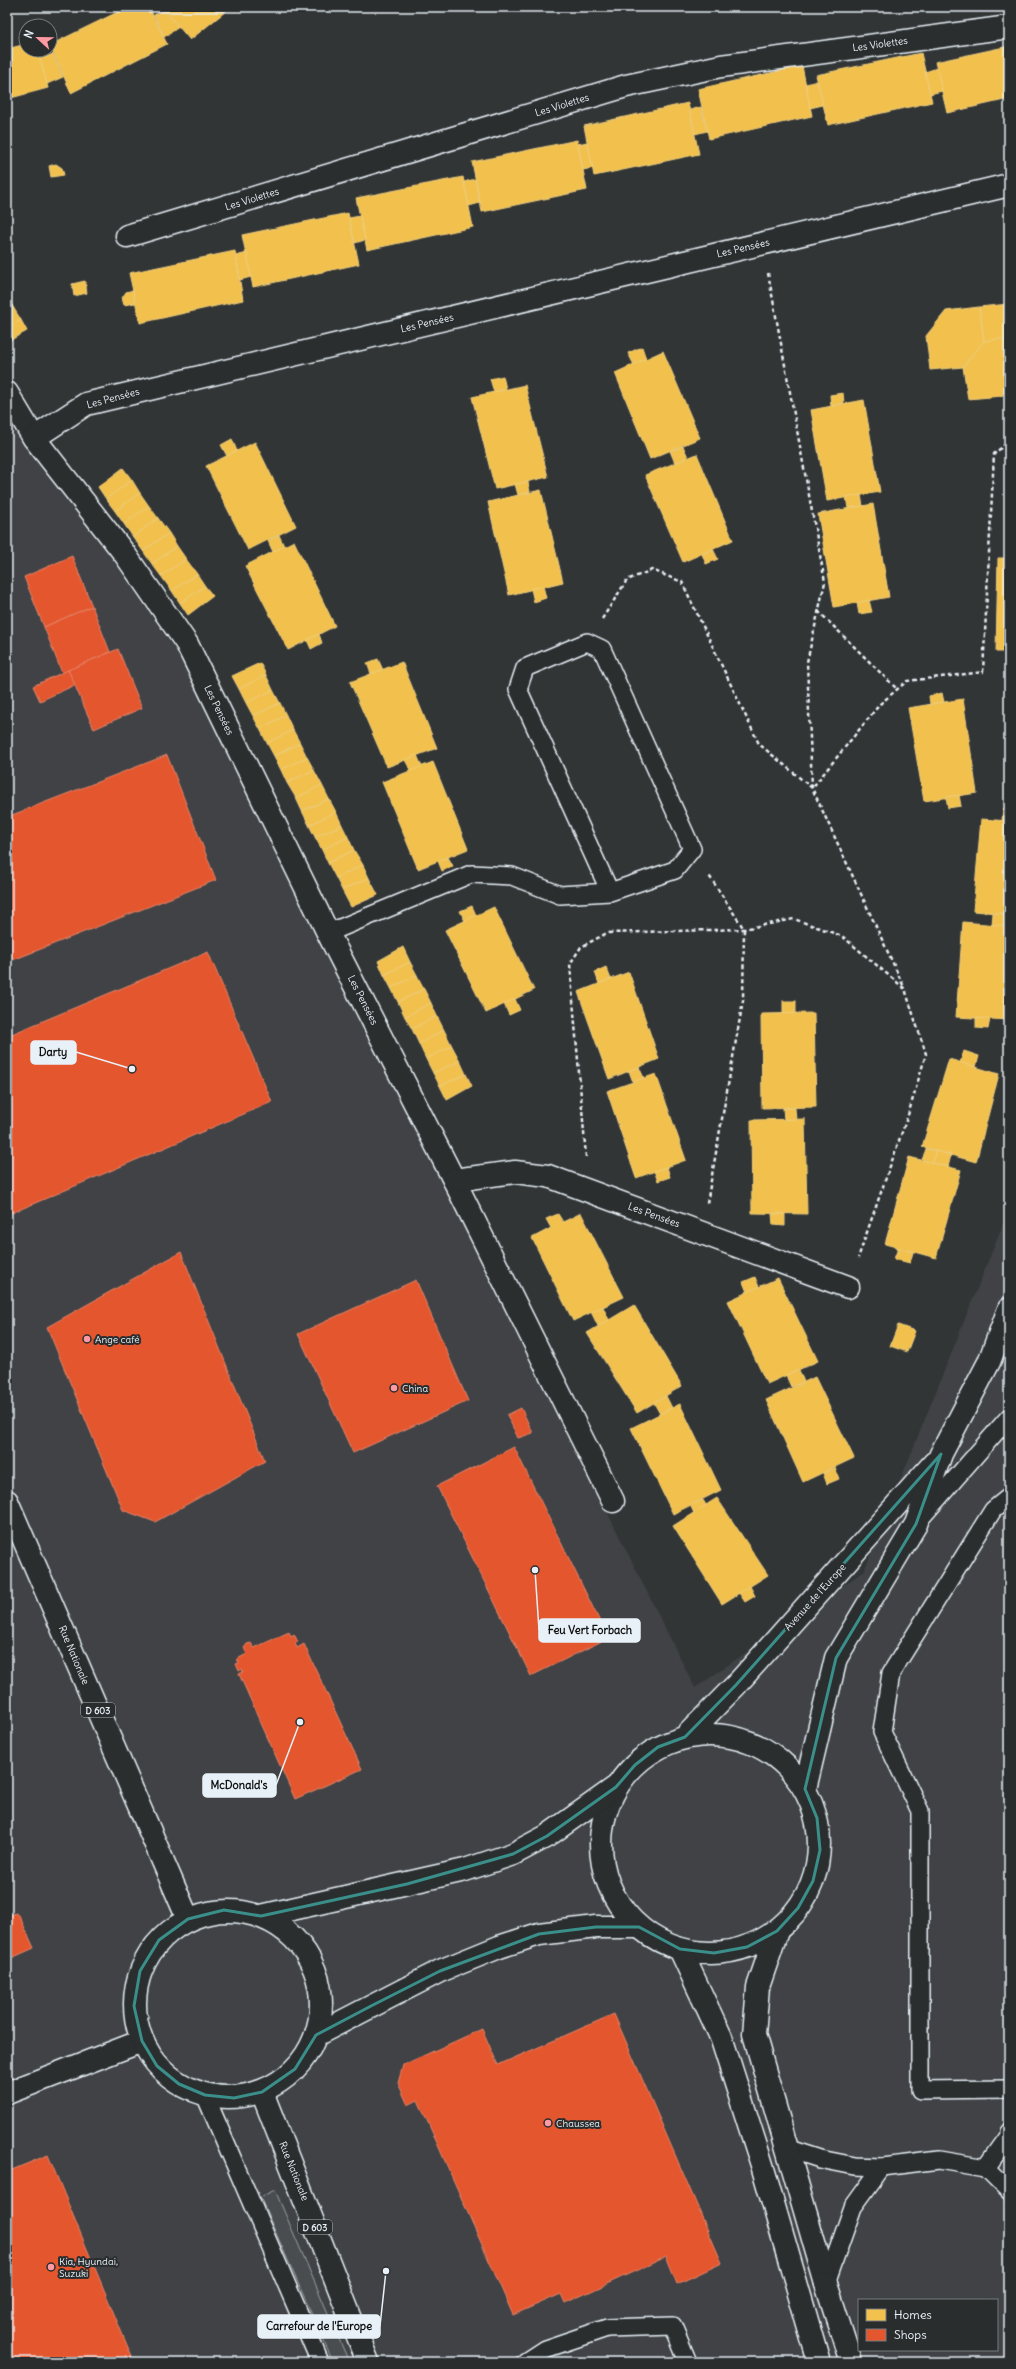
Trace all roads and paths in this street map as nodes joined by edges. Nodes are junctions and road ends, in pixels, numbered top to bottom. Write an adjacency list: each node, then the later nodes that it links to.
1 (1009, 27): 3 (main road, Les Violettes)
2 (1009, 185): 4 (main road, Les Pensées)
3 (127, 236)
4 (762, 244): 6 (main road, Les Pensées); 8 (path)
5 (7, 393): 6 (main road)
6 (34, 438): 15 (main road, Les Pensées)
7 (1009, 441): 10 (path)
8 (818, 611): 10 (path); 11 (path)
9 (587, 642): 11 (path); 12 (lane); 13 (lane)
10 (897, 689): 11 (path)
11 (812, 788): 16 (path)
12 (692, 849): 13 (lane); 14 (path)
13 (610, 892): 15 (lane)
14 (744, 929): 16 (path); 18 (path); 19 (path)
15 (328, 933): 17 (main road, Les Pensées)
16 (905, 989): 20 (path)
17 (454, 1180): 18 (main road, Les Pensées); 26 (main road, Les Pensées)
18 (589, 1192): 19 (main road, Les Pensées)
19 (702, 1233): 20 (main road, Les Pensées)
20 (848, 1287)
21 (1009, 1309): 23 (main road, Avenue de l'Europe)
22 (1009, 1417): 27 (lane)
23 (941, 1454): 27 (main road, Avenue de l'Europe); 28 (main road, Avenue de l'Europe)
24 (1009, 1497): 38 (lane)
25 (7, 1501): 32 (main road, Rue Nationale / D 603)
26 (614, 1501)
27 (916, 1524): 30 (main road, Avenue de l'Europe)
28 (685, 1737): 29 (main road); 30 (main road)
29 (616, 1787): 31 (main road); 33 (main road)
30 (805, 1789): 34 (main road)
31 (260, 1916): 32 (main road); 36 (main road)
32 (188, 1919): 37 (main road)
33 (639, 1927): 35 (main road); 36 (main road)
34 (777, 1931): 35 (main road); 43 (main road)
35 (680, 1949): 52 (main road)
36 (316, 2035): 39 (main road)
37 (142, 2041): 40 (main road); 41 (main road)
38 (1009, 2089)
39 (262, 2092): 41 (main road); 49 (main road, Rue Nationale / D 603)
40 (7, 2094)
41 (205, 2096): 48 (lane)
42 (1009, 2132): 45 (lane)
43 (786, 2148): 44 (lane); 47 (main road)
44 (882, 2167): 45 (lane); 47 (lane)
45 (986, 2168): 46 (lane)
46 (1009, 2191)
47 (826, 2284): 53 (main road)
48 (320, 2362)
49 (368, 2362)
50 (525, 2362): 51 (lane)
51 (688, 2362)
52 (819, 2362)
53 (851, 2362)

